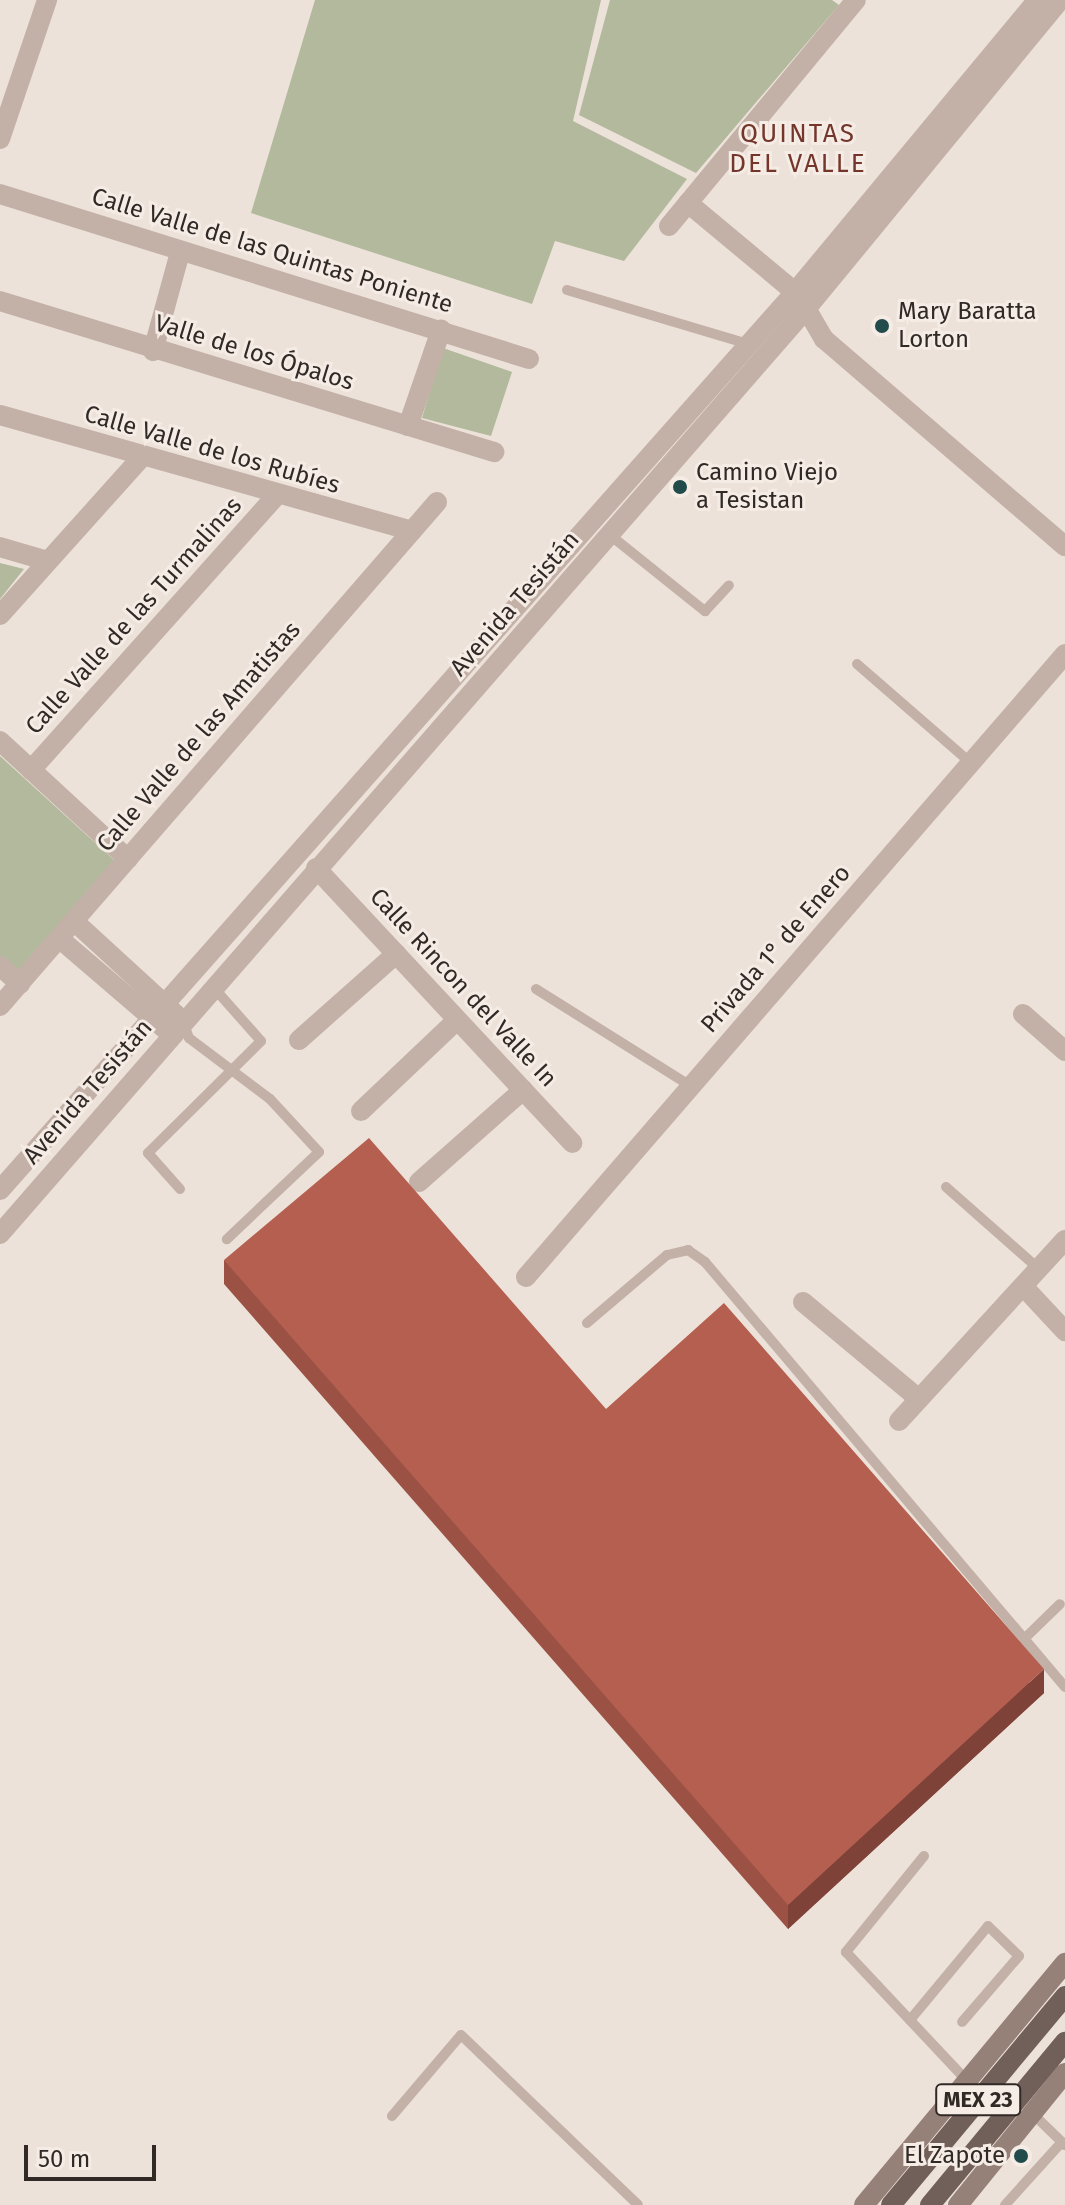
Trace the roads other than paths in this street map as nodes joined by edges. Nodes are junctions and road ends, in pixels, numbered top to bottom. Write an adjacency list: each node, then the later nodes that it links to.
1 (47, 0): 4 (street)
2 (850, 2): 6 (street)
3 (1054, 7): 10 (street, Avenida Tesistán)
4 (0, 139)
5 (0, 194): 8 (street, Calle Valle de las Quintas Poniente)
6 (688, 203): 7 (street); 10 (street)
7 (669, 226)
8 (180, 252): 12 (street, Calle Valle de las Quintas Poniente); 14 (street)
9 (567, 290): 13 (lane)
10 (801, 300): 13 (street, Avenida Tesistán); 23 (street, Avenida Tesistán); 24 (street)
11 (0, 301): 14 (street, Valle de los Ópalos)
12 (441, 330): 15 (street, Calle Valle de las Quintas Poniente); 17 (street)
13 (748, 344): 44 (street, Avenida Tesistán)
14 (153, 351): 17 (street, Valle de los Ópalos)
15 (529, 359)
16 (0, 415): 19 (street, Calle Valle de los Rubíes)
17 (408, 426): 18 (street, Valle de los Ópalos)
18 (494, 452)
19 (141, 458): 20 (street, Calle Valle de los Rubíes); 26 (street)
20 (276, 496): 22 (street, Calle Valle de los Rubíes); 33 (street, Calle Valle de las Turmalinas)
21 (437, 502): 22 (street, Calle Valle de las Amatistas)
22 (412, 531): 34 (street, Calle Valle de las Amatistas)
23 (610, 535): 27 (lane); 35 (street, Avenida Tesistán)
24 (1065, 546)
25 (0, 547): 26 (street)
26 (48, 561): 28 (street)
27 (729, 585)
28 (0, 615)
29 (1065, 654): 32 (street, Privada 1° de Enero)
30 (857, 664): 32 (lane)
31 (0, 741): 33 (street)
32 (971, 763): 51 (street, Privada 1° de Enero)
33 (31, 770): 34 (street)
34 (128, 859): 36 (street, Calle Valle de las Amatistas)
35 (316, 868): 38 (street, Calle Rincon del Valle In); 41 (street, Avenida Tesistán)
36 (75, 922): 37 (street, Calle Valle de las Amatistas); 44 (street)
37 (60, 939): 40 (street, Calle Valle de las Amatistas); 44 (street)
38 (396, 954): 46 (street, Calle Rincon del Valle In); 48 (street)
39 (0, 966): 40 (street)
40 (20, 984): 43 (street, Calle Valle de las Amatistas)
41 (212, 987): 47 (street, Avenida Tesistán); 50 (lane)
42 (536, 989): 51 (lane)
43 (0, 1006)
44 (159, 1012): 47 (street); 58 (street, Avenida Tesistán)
45 (1023, 1014): 49 (street)
46 (457, 1020): 52 (street, Calle Rincon del Valle In); 53 (street)
47 (181, 1031): 50 (lane); 59 (street, Avenida Tesistán)
48 (299, 1040)
49 (1065, 1051)
50 (233, 1073): 57 (lane); 60 (lane)
51 (692, 1087): 63 (street, Privada 1° de Enero)
52 (523, 1090): 54 (street, Calle Rincon del Valle In); 55 (street)
53 (361, 1111)
54 (572, 1143)
55 (419, 1182)
56 (946, 1187): 62 (lane)
57 (180, 1189)
58 (0, 1190)
59 (0, 1234)
60 (227, 1239)
61 (1065, 1240): 62 (street)
62 (1039, 1269): 64 (street)
63 (526, 1277)
64 (1023, 1286): 67 (street); 68 (street)
65 (803, 1302): 68 (street)
66 (587, 1323): 71 (lane)
67 (1065, 1331)
68 (919, 1399): 69 (street)
69 (899, 1421)
70 (1063, 1605): 71 (lane)
71 (1024, 1639): 72 (lane)
72 (1065, 1687)
73 (924, 1856): 76 (lane)
74 (1065, 1963): 80 (main road)
75 (1065, 1996): 86 (main road, MEX 23)
76 (910, 2020): 77 (lane); 80 (lane)
77 (962, 2022)
78 (1065, 2042): 87 (main road, MEX 23)
79 (1064, 2077): 81 (main road)
80 (967, 2081): 85 (main road)
81 (1033, 2114): 83 (lane); 88 (main road)
82 (392, 2116): 84 (lane)
83 (1064, 2144): 89 (lane)
84 (638, 2205)
85 (864, 2205)
86 (891, 2205)
87 (930, 2205)
88 (958, 2205)
89 (1005, 2205)

